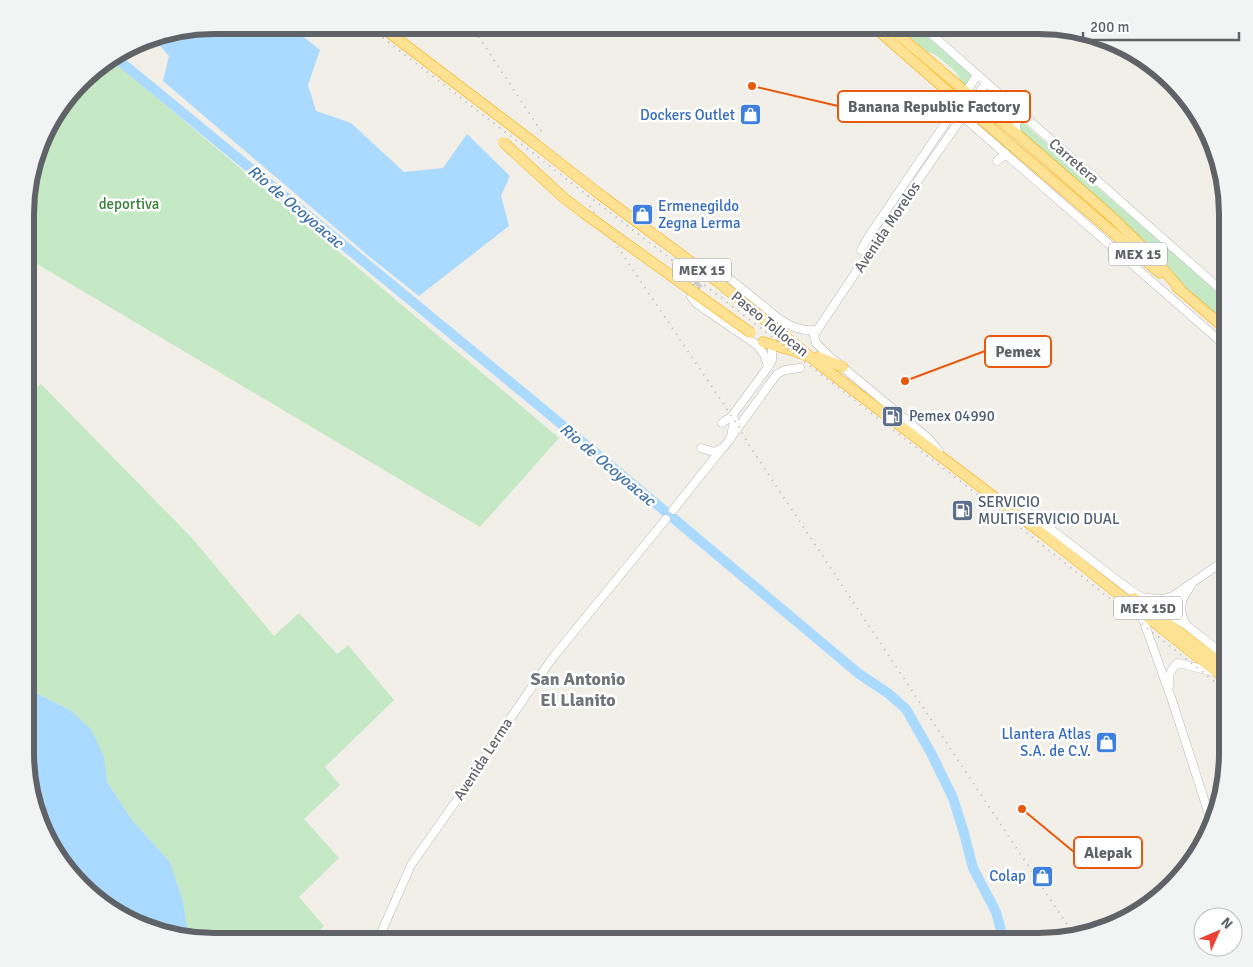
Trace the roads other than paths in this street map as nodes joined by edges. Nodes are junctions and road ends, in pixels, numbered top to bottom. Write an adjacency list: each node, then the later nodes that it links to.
1 (391, 34): 28 (highway, Paseo Tollocan / MEX 15, bridge)
2 (882, 34): 22 (highway, MEX 15, bridge)
3 (897, 34): 7 (highway)
4 (931, 34): 5 (main road, Carretera)
5 (977, 75): 6 (main road, Carretera); 7 (main road, Avenida Morelos)
6 (986, 83): 8 (main road, Avenida Morelos); 11 (main road, Carretera)
7 (966, 93): 8 (highway); 9 (main road, Avenida Morelos)
8 (974, 100): 10 (main road, Avenida Morelos); 14 (highway)
9 (954, 109): 10 (main road); 12 (main road, Avenida Morelos)
10 (963, 116): 13 (main road, Avenida Morelos); 16 (main road)
11 (1025, 118): 14 (main road); 20 (main road, Carretera)
12 (948, 120): 13 (main road); 18 (main road, Avenida Morelos)
13 (956, 126): 18 (main road, Avenida Morelos)
14 (1018, 135): 22 (highway)
15 (503, 142): 26 (highway, bridge)
16 (1006, 154): 17 (main road); 25 (main road)
17 (997, 160)
18 (881, 235): 24 (main road, Avenida Morelos)
19 (710, 271): 24 (main road)
20 (1219, 288)
21 (694, 289): 30 (main road)
22 (1181, 290): 23 (highway, MEX 15)
23 (1219, 323)
24 (816, 330): 31 (main road)
25 (1219, 340)
26 (762, 342): 27 (highway); 29 (highway)
27 (772, 348): 30 (main road)
28 (804, 350): 29 (highway, Paseo Tollocan / MEX 15); 31 (highway)
29 (819, 364): 37 (highway, Paseo Tollocan / MEX 15)
30 (768, 367): 34 (main road)
31 (843, 367): 37 (main road)
32 (800, 368): 35 (main road)
33 (734, 420): 35 (main road)
34 (722, 423)
35 (730, 439): 36 (main road)
36 (724, 447): 38 (main road); 38 (main road)
37 (944, 458): 39 (highway, Paseo Tollocan / MEX 15)
38 (708, 465): 40 (main road)
39 (997, 499): 42 (highway, Paseo Tollocan / MEX 15); 45 (main road)
40 (673, 510)
41 (666, 518): 54 (main road, Avenida Lerma)
42 (1066, 551): 46 (highway, MEX 15); 49 (highway, MEX 15D)
43 (1219, 564): 44 (main road)
44 (1198, 579): 45 (main road); 47 (main road)
45 (1143, 596): 47 (main road)
46 (1140, 611): 50 (highway, MEX 15); 52 (main road)
47 (1186, 625): 48 (main road)
48 (1219, 651)
49 (1219, 668)
50 (1219, 668)
51 (1219, 670): 52 (main road)
52 (1170, 693): 53 (main road)
53 (1209, 814)
54 (381, 933)

